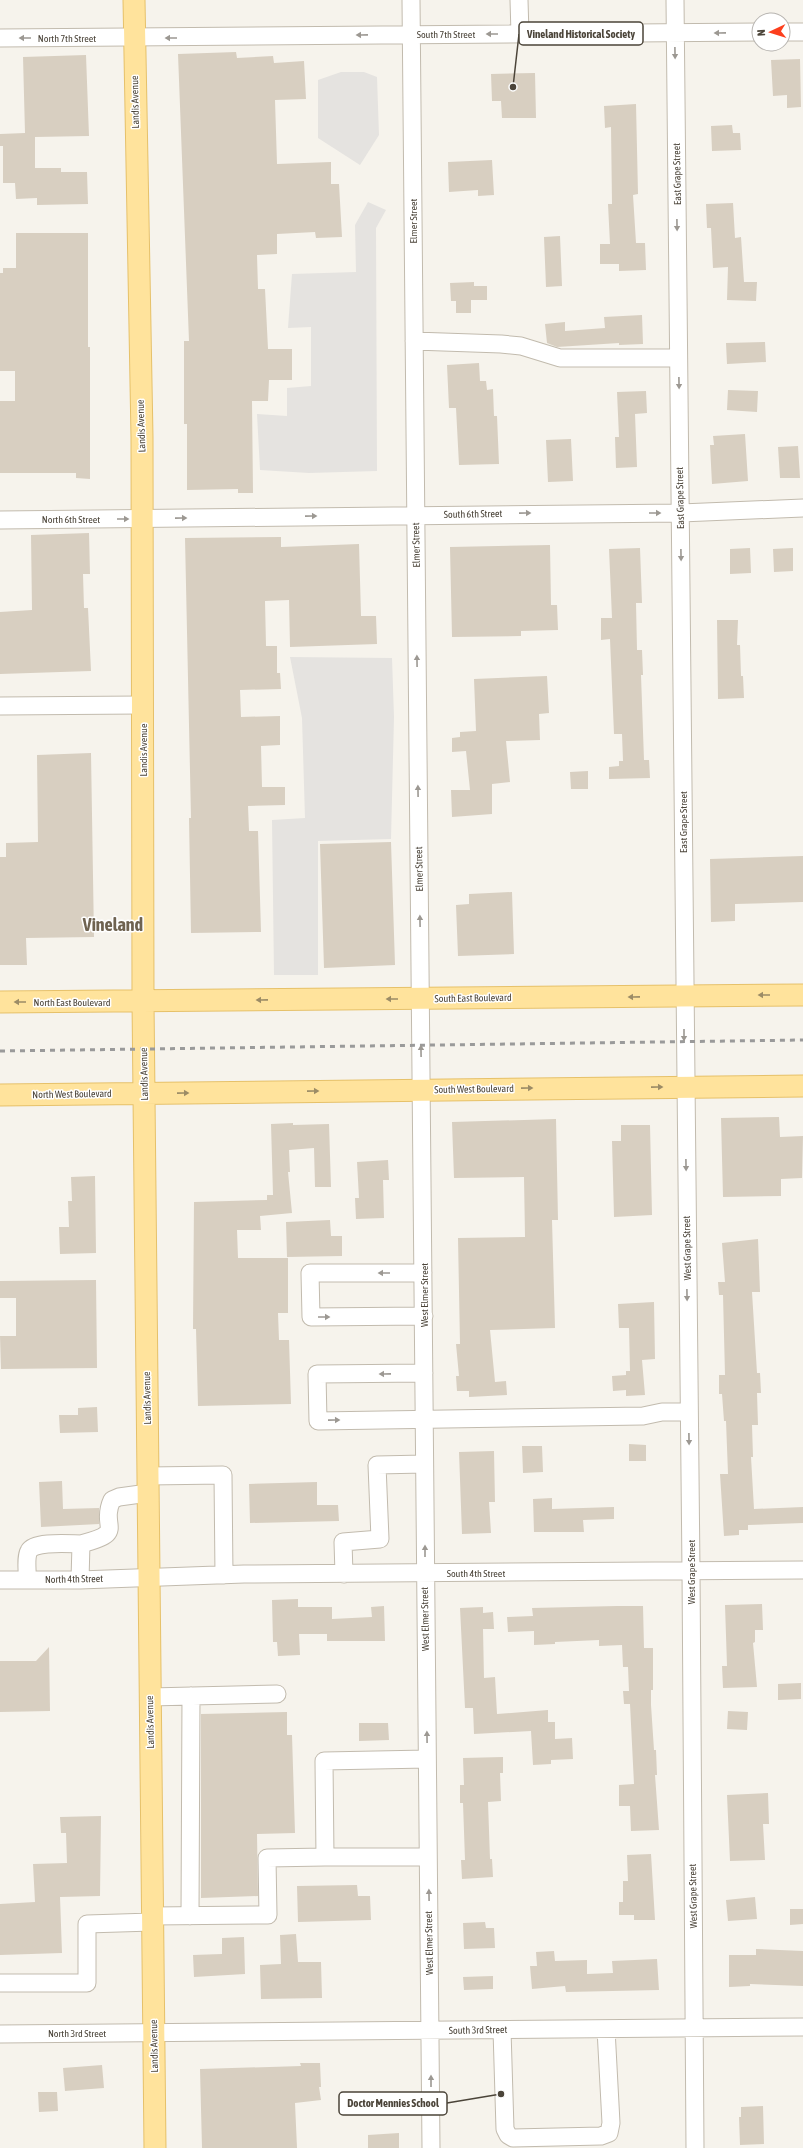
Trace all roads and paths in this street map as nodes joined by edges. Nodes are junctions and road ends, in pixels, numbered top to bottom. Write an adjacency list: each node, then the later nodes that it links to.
1 (134, 0): 12 (main road, Landis Avenue)
2 (411, 0): 10 (street, Elmer Street)
3 (519, 0): 9 (street)
4 (675, 0): 8 (street, East Grape Street)
5 (751, 32): 8 (street, South 7th Street, one-way to 8)
6 (791, 32): 7 (street)
7 (803, 32)
8 (675, 33): 9 (street, South 7th Street); 14 (street, East Grape Street, one-way to 14)
9 (520, 34): 10 (street, South 7th Street, one-way to 10)
10 (411, 35): 12 (street, South 7th Street, one-way to 12); 13 (street, Elmer Street)
11 (0, 38): 12 (street, North 7th Street, one-way to 11)
12 (134, 38): 18 (main road, Landis Avenue)
13 (414, 341): 14 (street); 17 (street, Elmer Street)
14 (678, 358): 16 (street, East Grape Street, one-way to 16)
15 (803, 508): 16 (street, South 6th Street)
16 (681, 513): 17 (street, South 6th Street, one-way to 16); 23 (street, East Grape Street, one-way to 23)
17 (415, 515): 18 (street, South 6th Street, one-way to 17); 24 (street, Elmer Street, one-way to 17)
18 (142, 519): 19 (street, North 6th Street, one-way to 18); 20 (main road, Landis Avenue)
19 (0, 520)
20 (142, 705): 21 (street); 25 (main road, Landis Avenue)
21 (0, 706)
22 (803, 995): 23 (main road, South East Boulevard, one-way to 23)
23 (684, 996): 24 (main road, South East Boulevard, one-way to 24); 28 (street, West Grape Street, one-way to 28)
24 (420, 999): 25 (main road, South East Boulevard, one-way to 25); 29 (street, Elmer Street, one-way to 24)
25 (143, 1001): 26 (main road, North East Boulevard, one-way to 26); 30 (main road, Landis Avenue)
26 (0, 1002)
27 (803, 1086): 28 (main road, South West Boulevard)
28 (685, 1087): 29 (main road, South West Boulevard, one-way to 28); 35 (street, West Grape Street, one-way to 35)
29 (421, 1090): 30 (main road, South West Boulevard, one-way to 29); 32 (street, West Elmer Street)
30 (144, 1093): 31 (main road, North West Boulevard); 38 (main road, Landis Avenue)
31 (0, 1095)
32 (423, 1272): 33 (street, West Elmer Street); 33 (street, one-way to 33)
33 (424, 1316): 34 (street, West Elmer Street)
34 (424, 1373): 36 (street, West Elmer Street); 36 (street, one-way to 36)
35 (689, 1412): 36 (street); 41 (street, West Grape Street, one-way to 41)
36 (424, 1418): 37 (street, West Elmer Street)
37 (424, 1464): 42 (street, West Elmer Street, one-way to 37); 43 (street)
38 (148, 1485): 39 (street); 44 (street); 45 (main road, Landis Avenue)
39 (81, 1544): 47 (street); 48 (street)
40 (803, 1570): 41 (street, South 4th Street)
41 (691, 1571): 42 (street, South 4th Street); 59 (street, West Grape Street)
42 (425, 1573): 43 (street, South 4th Street); 52 (street, West Elmer Street, one-way to 42)
43 (344, 1574): 44 (street, South 4th Street)
44 (224, 1575): 45 (street, South 4th Street)
45 (149, 1576): 48 (street, North 4th Street); 51 (main road, Landis Avenue)
46 (0, 1580): 47 (street, North 4th Street)
47 (27, 1580): 48 (street, North 4th Street)
48 (80, 1580)
49 (277, 1694): 50 (street)
50 (191, 1696): 51 (street); 55 (street)
51 (150, 1697): 56 (main road, Landis Avenue)
52 (427, 1759): 53 (street); 54 (street, West Elmer Street)
53 (325, 1857): 54 (street); 55 (street)
54 (428, 1857): 61 (street, West Elmer Street, one-way to 54)
55 (190, 1916): 56 (street)
56 (152, 1919): 57 (street); 63 (main road, Landis Avenue)
57 (0, 1984)
58 (803, 2027): 59 (street, South 3rd Street)
59 (694, 2028): 60 (street, South 3rd Street); 67 (street, West Grape Street)
60 (606, 2029): 62 (street, South 3rd Street); 62 (street)
61 (431, 2030): 62 (street, South 3rd Street); 63 (street, South 3rd Street); 66 (street, West Elmer Street, one-way to 61)
62 (502, 2030)
63 (153, 2033): 64 (street, North 3rd Street); 65 (main road, Landis Avenue)
64 (0, 2034)
65 (154, 2148)
66 (431, 2148)
67 (695, 2148)

